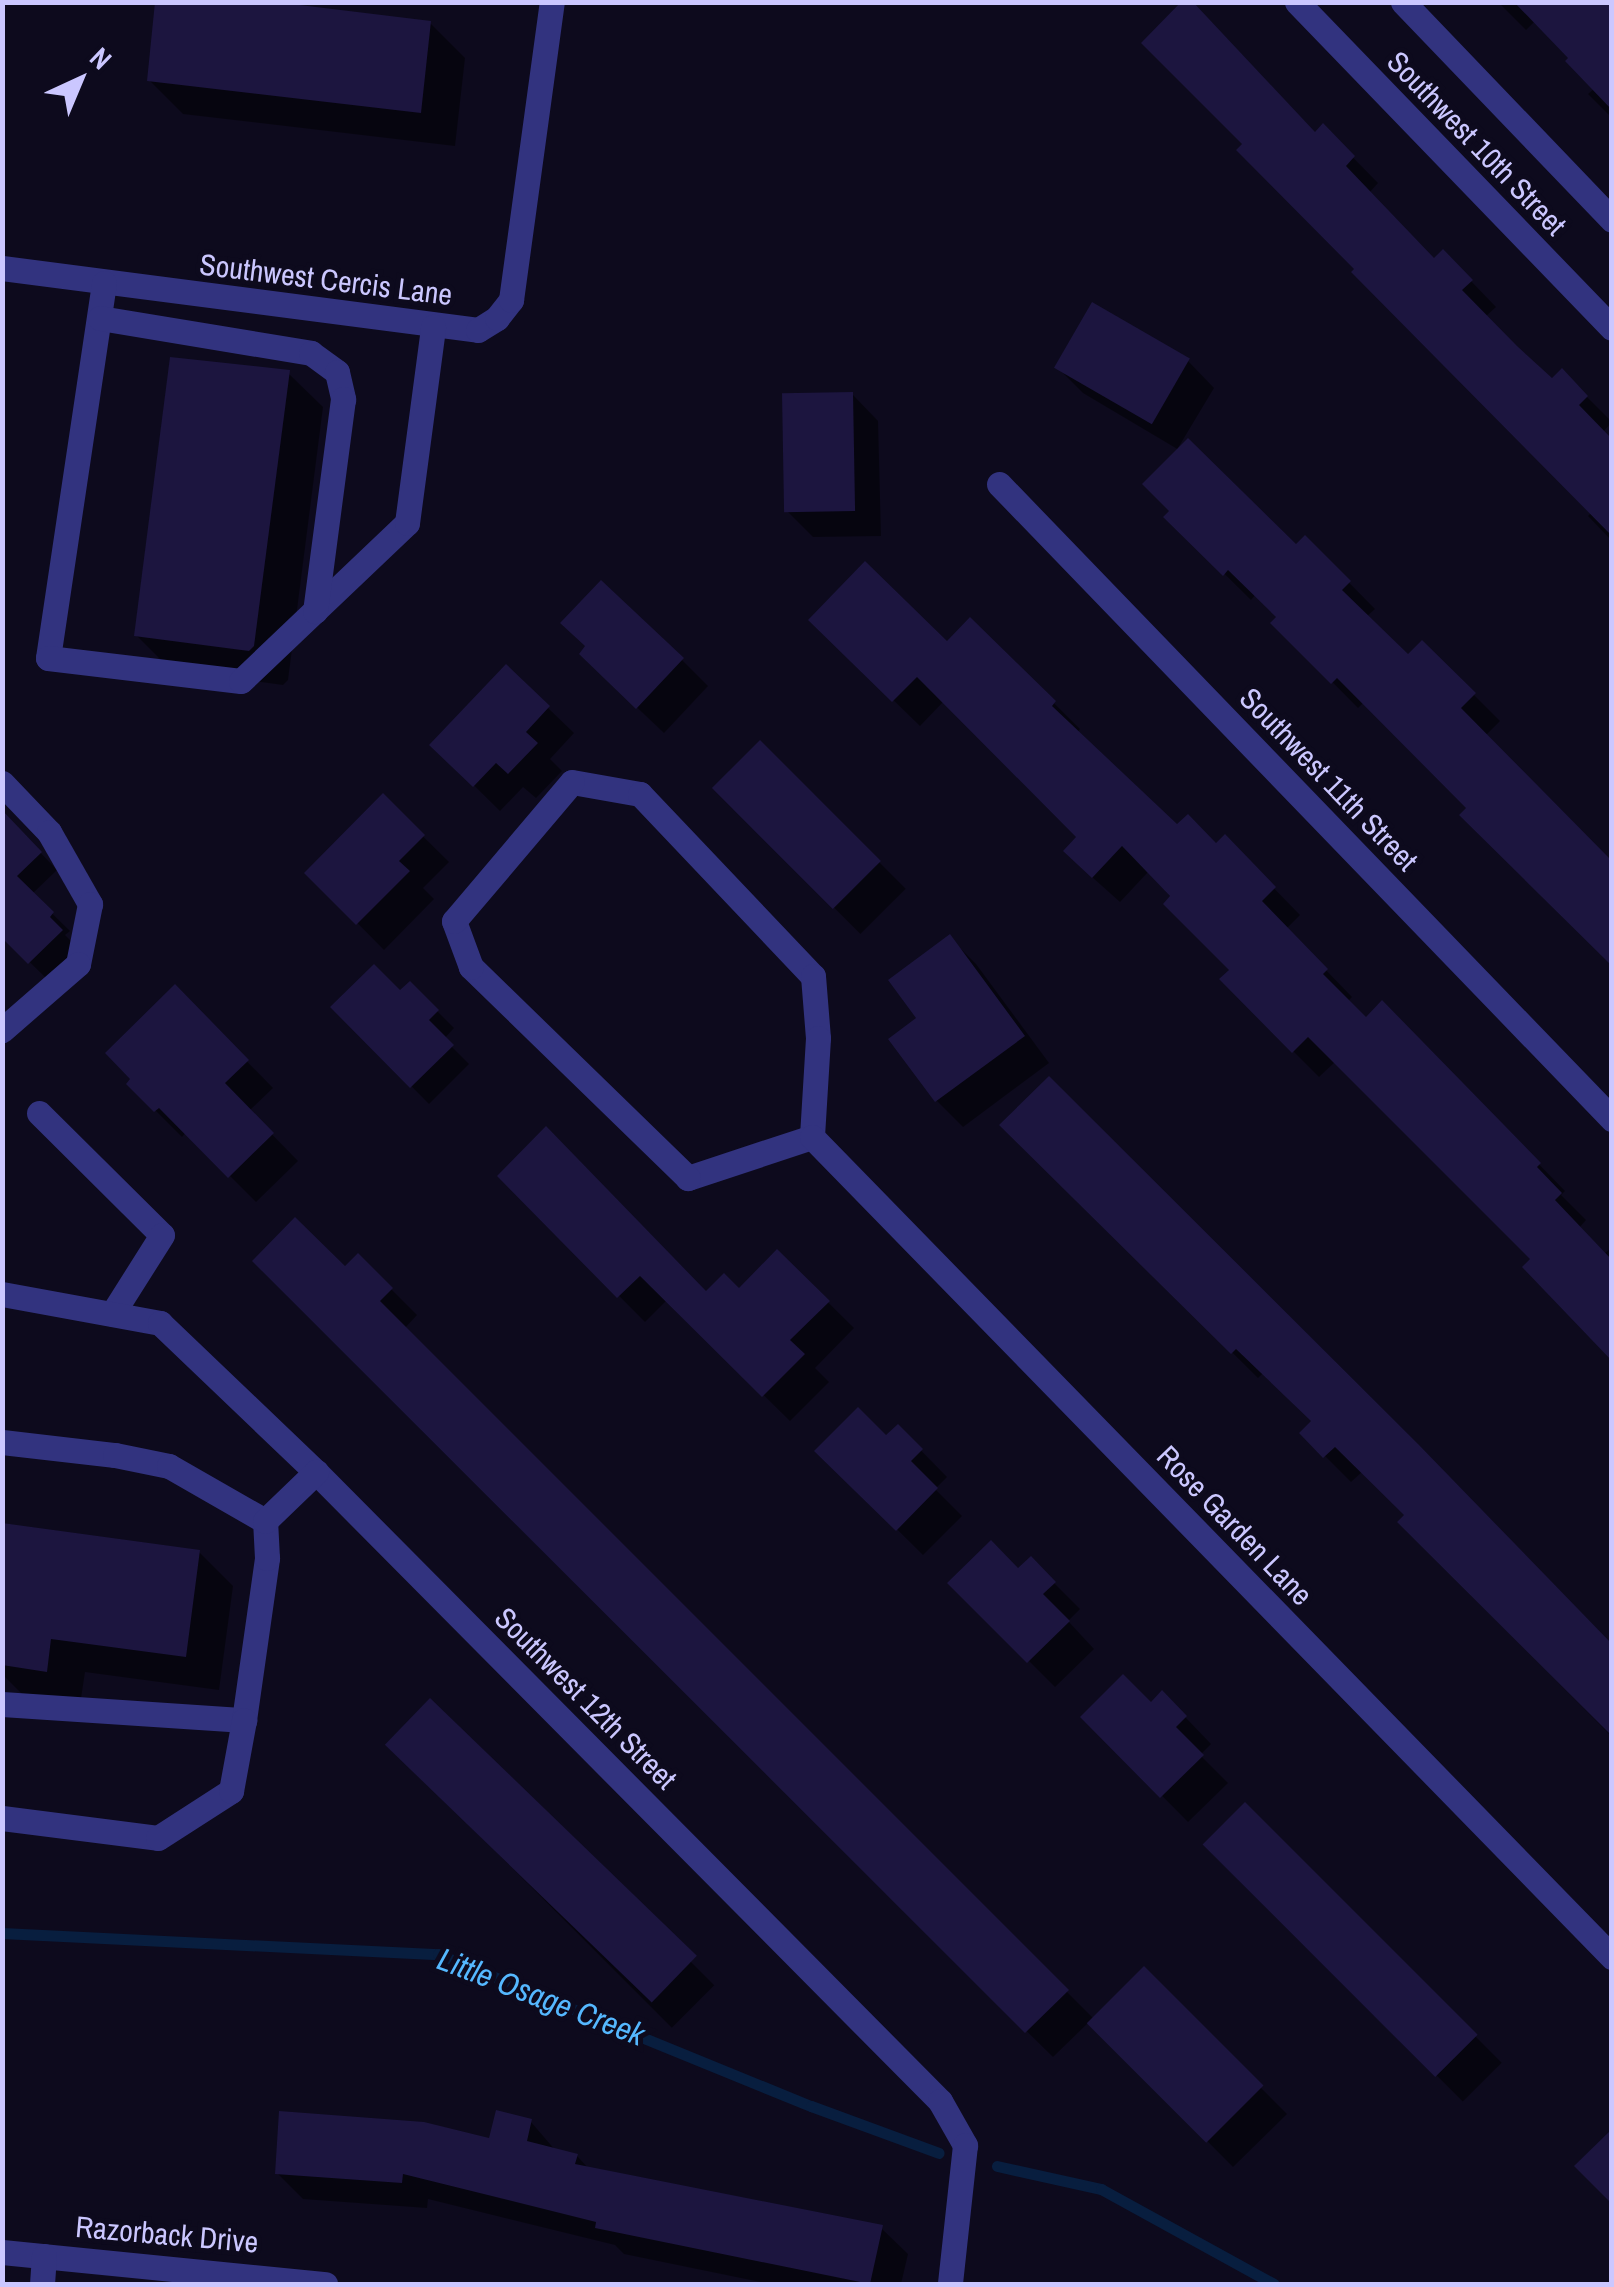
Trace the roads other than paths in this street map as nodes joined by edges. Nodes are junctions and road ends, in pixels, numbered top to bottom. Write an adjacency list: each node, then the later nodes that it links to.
1 (552, 2): 8 (street, Southwest Cercis Lane)
2 (1296, 2): 9 (street, Southwest 10th Street)
3 (1403, 2): 4 (street, Southwest 10th Street)
4 (1612, 220)
5 (2, 268): 6 (street, Southwest Cercis Lane)
6 (104, 282): 7 (street); 8 (street, Southwest Cercis Lane)
7 (100, 318): 11 (street); 11 (street)
8 (433, 327): 11 (street)
9 (1612, 328)
10 (1000, 484): 15 (street, Southwest 11th Street)
11 (315, 611)
12 (2, 782): 13 (street)
13 (2, 1030)
14 (39, 1113): 18 (street)
15 (1612, 1120)
16 (812, 1137): 16 (street); 25 (street, Rose Garden Lane)
17 (2, 1294): 18 (street, Southwest 12th Street)
18 (112, 1314): 20 (street, Southwest 12th Street)
19 (2, 1442): 21 (street)
20 (316, 1472): 21 (street); 30 (street, Southwest 12th Street)
21 (265, 1521): 23 (street)
22 (2, 1704): 23 (street)
23 (244, 1720): 24 (street)
24 (2, 1818)
25 (1612, 1958)
26 (2, 2252): 27 (street, Razorback Drive)
27 (44, 2256): 28 (street); 29 (street, Razorback Drive)
28 (42, 2284)
29 (324, 2284)
30 (950, 2284)

